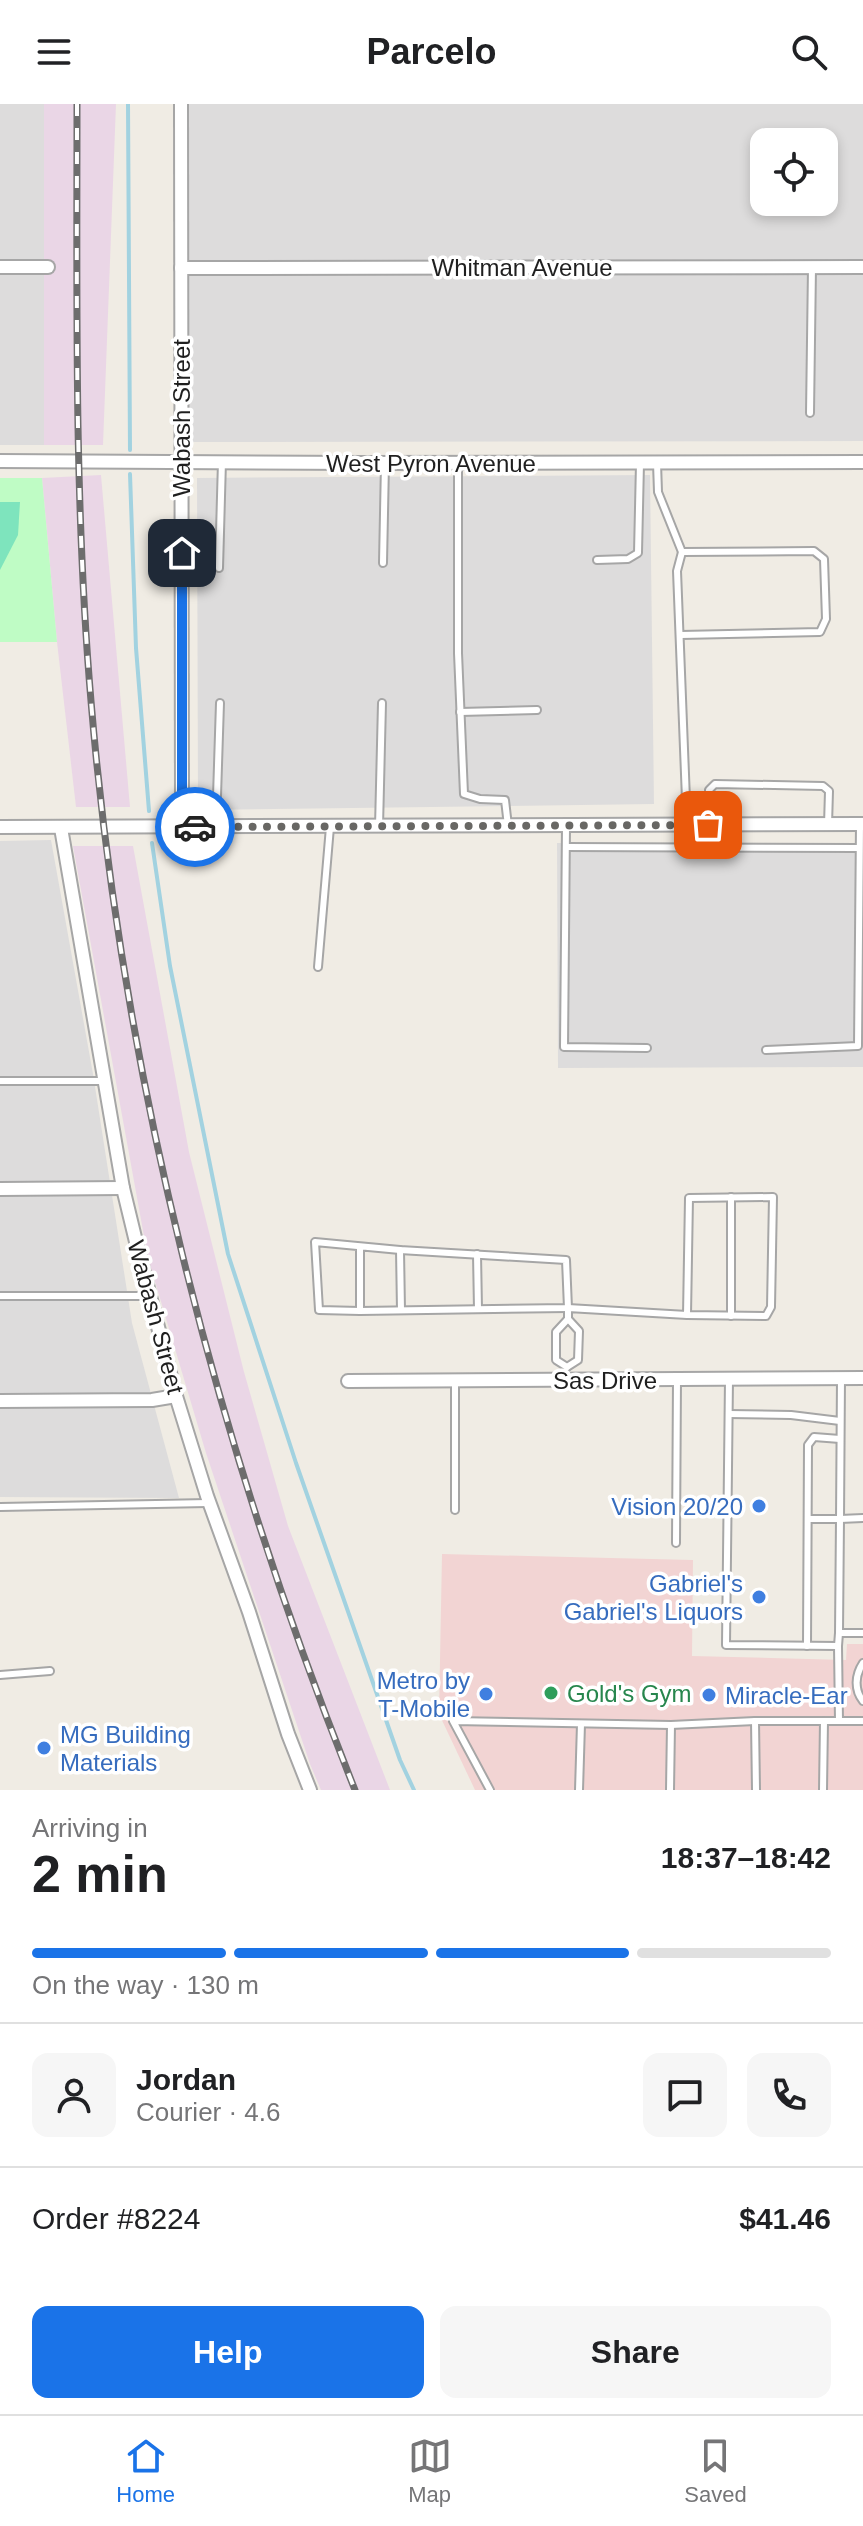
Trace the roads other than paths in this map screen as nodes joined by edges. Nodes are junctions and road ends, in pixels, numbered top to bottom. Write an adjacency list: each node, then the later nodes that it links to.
1 (181, 104): 6 (street, Wabash Street)
2 (0, 267): 3 (street)
3 (48, 267)
4 (812, 267): 5 (street, Whitman Avenue); 6 (street, Whitman Avenue); 7 (lane)
5 (863, 267)
6 (181, 268): 9 (street, Wabash Street)
7 (810, 413)
8 (0, 461): 9 (street, West Pyron Avenue)
9 (181, 461): 10 (street, West Pyron Avenue); 32 (street, Wabash Street)
10 (222, 461): 13 (street, West Pyron Avenue); 19 (lane)
11 (458, 462): 13 (street, West Pyron Avenue); 14 (street, West Pyron Avenue); 24 (lane)
12 (863, 462): 15 (street, West Pyron Avenue)
13 (385, 463): 18 (lane)
14 (640, 463): 15 (street, West Pyron Avenue); 17 (lane)
15 (657, 463): 16 (lane)
16 (682, 552): 20 (lane); 20 (lane)
17 (597, 560)
18 (383, 563)
19 (219, 568)
20 (681, 635): 26 (lane)
21 (220, 703): 33 (lane)
22 (382, 703): 35 (lane)
23 (537, 710): 24 (lane)
24 (460, 712): 29 (lane)
25 (861, 824): 28 (street); 38 (lane)
26 (687, 825): 27 (street); 30 (street)
27 (708, 825): 28 (street); 28 (lane)
28 (828, 825)
29 (508, 826): 30 (street); 35 (street)
30 (566, 826): 37 (lane)
31 (0, 827): 36 (street)
32 (182, 827): 33 (street); 36 (street)
33 (216, 827): 34 (street)
34 (330, 827): 35 (street); 39 (lane)
35 (379, 827)
36 (61, 828): 43 (street, Wabash Street)
37 (566, 847): 38 (lane); 40 (lane)
38 (859, 848): 41 (lane)
39 (318, 967)
40 (647, 1048)
41 (766, 1050)
42 (0, 1081): 43 (lane)
43 (105, 1081): 44 (street, Wabash Street)
44 (123, 1188): 45 (street); 51 (street, Wabash Street)
45 (0, 1189)
46 (731, 1197): 56 (lane); 57 (lane); 57 (lane)
47 (360, 1247): 48 (lane); 55 (lane); 55 (lane)
48 (400, 1250): 49 (lane); 54 (lane)
49 (477, 1254): 52 (lane); 53 (lane)
50 (0, 1296): 51 (lane)
51 (150, 1296): 66 (street, Wabash Street)
52 (568, 1308): 53 (lane); 56 (lane); 58 (lane)
53 (478, 1309): 54 (lane)
54 (401, 1310): 55 (lane)
55 (360, 1311)
56 (687, 1315): 57 (lane)
57 (731, 1316)
58 (568, 1319): 59 (lane); 59 (lane)
59 (566, 1374): 62 (street, Sas Drive); 64 (street, Sas Drive)
60 (841, 1378): 61 (street, Sas Drive); 63 (street, Sas Drive); 69 (lane)
61 (863, 1378)
62 (677, 1379): 63 (street, Sas Drive); 77 (lane)
63 (729, 1379): 68 (lane)
64 (455, 1380): 65 (street, Sas Drive); 73 (lane)
65 (348, 1381)
66 (176, 1396): 67 (street); 71 (street, Wabash Street)
67 (0, 1401)
68 (729, 1414): 69 (lane); 80 (lane)
69 (840, 1421): 70 (lane)
70 (840, 1439): 75 (lane); 76 (lane)
71 (210, 1503): 72 (lane); 92 (street, Wabash Street)
72 (0, 1507)
73 (455, 1510)
74 (863, 1518): 76 (lane)
75 (808, 1519): 76 (lane); 80 (lane)
76 (840, 1519): 78 (lane)
77 (676, 1543)
78 (839, 1633): 79 (lane); 81 (lane)
79 (863, 1633)
80 (807, 1646): 81 (lane)
81 (838, 1646): 88 (lane)
82 (863, 1663): 85 (lane)
83 (50, 1671): 84 (lane)
84 (0, 1675)
85 (863, 1701)
86 (755, 1721): 87 (lane); 91 (lane); 96 (lane)
87 (824, 1721): 88 (lane); 97 (lane)
88 (839, 1721): 89 (lane)
89 (863, 1721)
90 (581, 1724): 91 (lane); 93 (lane); 94 (lane)
91 (671, 1725): 95 (lane)
92 (310, 1790)
93 (490, 1790)
94 (579, 1790)
95 (670, 1790)
96 (756, 1790)
97 (823, 1790)

